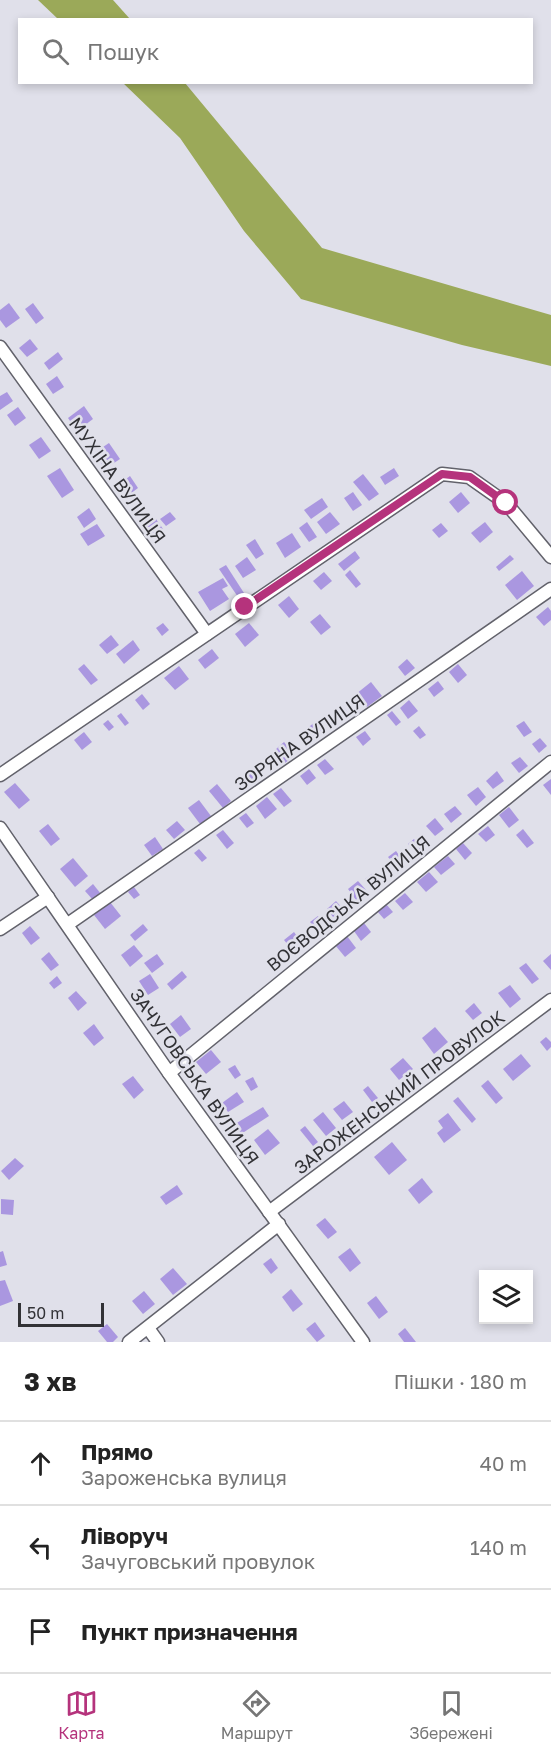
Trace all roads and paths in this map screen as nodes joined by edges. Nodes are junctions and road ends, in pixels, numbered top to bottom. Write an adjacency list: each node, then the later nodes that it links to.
1 (0, 347): 4 (street, МУХІНА ВУЛИЦЯ)
2 (551, 557): 4 (street)
3 (551, 589): 9 (street, ЗОРЯНА ВУЛИЦЯ)
4 (207, 634): 6 (street)
5 (551, 762): 12 (street, ВОЄВОДСЬКА ВУЛИЦЯ)
6 (0, 775)
7 (0, 828): 8 (street, ЗАЧУГОВСЬКА ВУЛИЦЯ)
8 (48, 897): 9 (street, ЗАЧУГОВСЬКА ВУЛИЦЯ); 10 (street)
9 (68, 924): 12 (street, ЗАЧУГОВСЬКА ВУЛИЦЯ)
10 (0, 929)
11 (551, 1000): 13 (street, ЗАРОЖЕНСЬКИЙ ПРОВУЛОК)
12 (169, 1073): 13 (street, ЗАЧУГОВСЬКА ВУЛИЦЯ)
13 (269, 1212): 14 (street, ЗАЧУГОВСЬКА ВУЛИЦЯ)
14 (279, 1224): 15 (street); 18 (street, ЗАЧУГОВСЬКА ВУЛИЦЯ)
15 (148, 1328): 16 (street); 17 (street)
16 (129, 1342)
17 (158, 1342)
18 (363, 1342)

